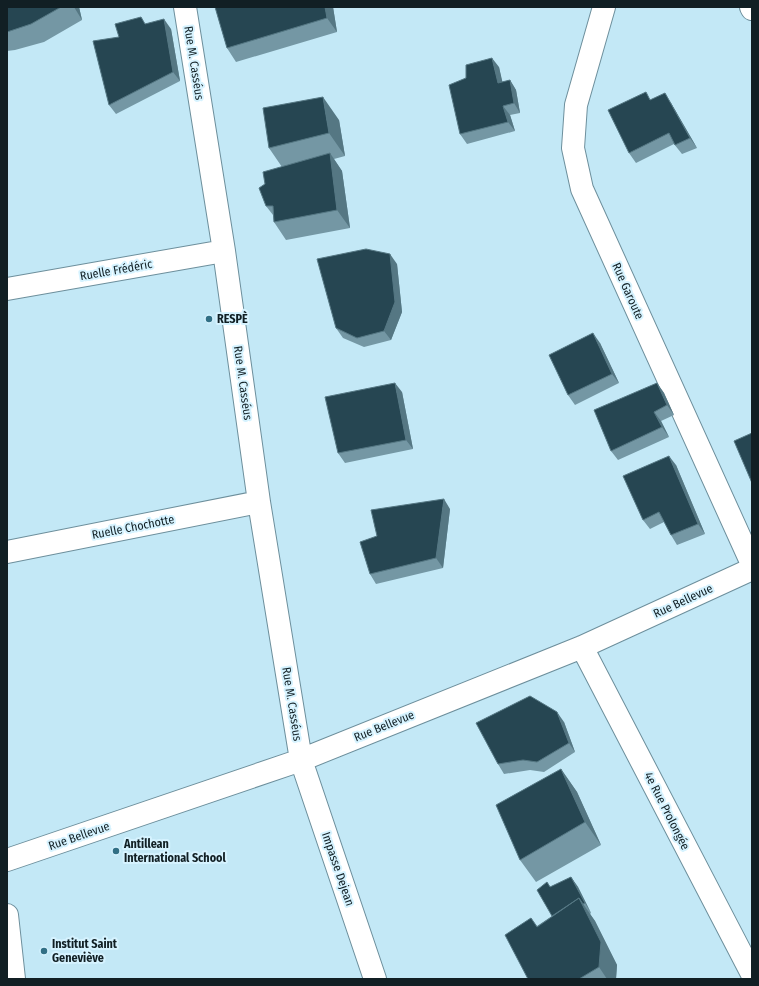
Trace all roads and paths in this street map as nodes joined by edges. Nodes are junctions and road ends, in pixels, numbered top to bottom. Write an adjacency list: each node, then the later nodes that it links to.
1 (185, 7): 3 (street, Rue M. Casséus)
2 (604, 7): 7 (street, Rue Garoute)
3 (224, 251): 4 (street, Ruelle Frédéric); 5 (street, Rue M. Casséus)
4 (7, 289)
5 (259, 502): 6 (street, Ruelle Chochotte); 10 (street, Rue M. Casséus)
6 (7, 552)
7 (752, 564)
8 (752, 569): 9 (street, Rue Bellevue)
9 (582, 647): 10 (street, Rue Bellevue); 13 (street, 4e Rue Prolongée)
10 (302, 760): 11 (street, Rue Bellevue); 15 (street, Impasse Dejean)
11 (7, 860)
12 (7, 915): 14 (street)
13 (752, 974)
14 (14, 979)
15 (375, 979)

